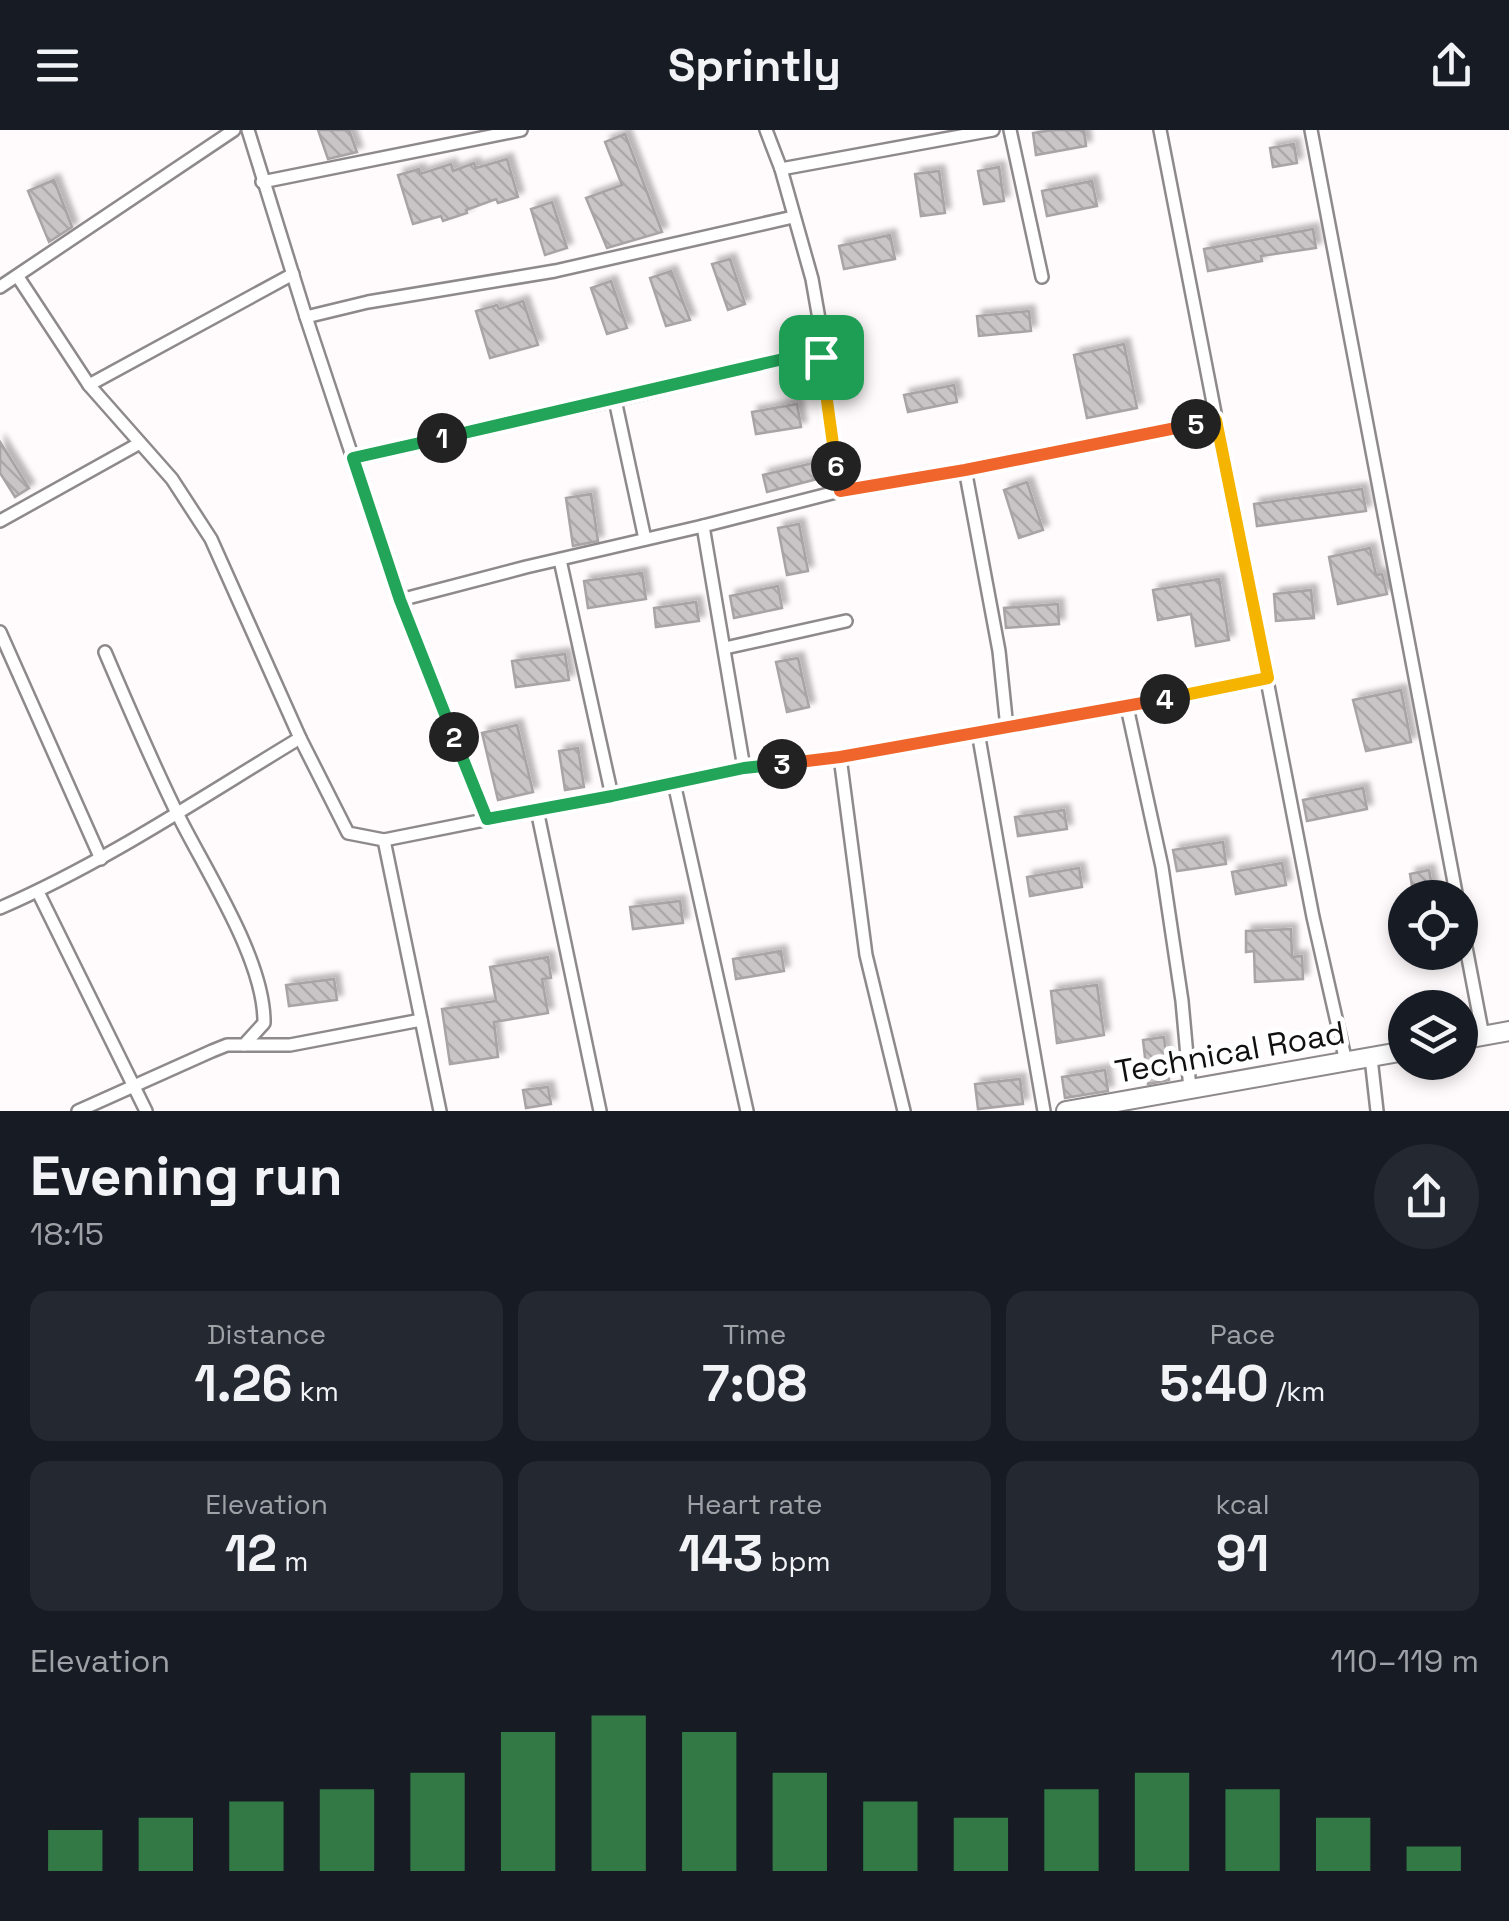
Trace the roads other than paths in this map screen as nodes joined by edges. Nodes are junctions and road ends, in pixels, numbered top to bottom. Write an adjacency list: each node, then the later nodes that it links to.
1 (234, 130): 13 (street)
2 (248, 130): 10 (street)
3 (521, 130): 10 (street)
4 (766, 130): 9 (street)
5 (994, 130): 9 (street)
6 (1010, 130): 14 (street)
7 (1160, 130): 20 (street)
8 (1311, 130): 48 (street)
9 (782, 169): 11 (street)
10 (262, 182): 12 (street)
11 (794, 217): 16 (street); 17 (street)
12 (293, 274): 16 (street); 18 (street)
13 (18, 277): 15 (street); 18 (street)
14 (1042, 277)
15 (0, 287)
16 (306, 317): 22 (street)
17 (821, 357): 19 (street); 24 (street)
18 (89, 385): 21 (street)
19 (615, 400): 22 (street); 27 (street)
20 (1216, 420): 23 (street); 34 (street)
21 (140, 443): 25 (street); 38 (street)
22 (353, 458): 29 (street)
23 (965, 470): 24 (street); 36 (street)
24 (840, 491): 26 (street)
25 (0, 521)
26 (704, 526): 27 (street); 32 (street)
27 (645, 540): 28 (street)
28 (560, 560): 29 (street); 42 (street)
29 (400, 600): 45 (street)
30 (846, 621): 32 (street)
31 (0, 632): 47 (street)
32 (725, 648): 40 (street)
33 (105, 652): 44 (street)
34 (1268, 678): 35 (street); 59 (street)
35 (1127, 707): 36 (street); 61 (street)
36 (1007, 728): 37 (street)
37 (978, 732): 39 (street); 68 (street)
38 (300, 738): 44 (street); 46 (street)
39 (840, 757): 40 (street); 67 (street)
40 (744, 768): 41 (street)
41 (674, 783): 42 (street); 66 (street)
42 (612, 796): 43 (street)
43 (536, 810): 45 (street); 65 (street)
44 (177, 812): 47 (street); 56 (street)
45 (487, 819): 46 (street)
46 (384, 840): 52 (street)
47 (101, 859): 49 (street)
48 (1453, 880)
49 (38, 892): 50 (street); 60 (street)
50 (0, 908)
51 (1470, 970): 54 (street)
52 (421, 1020): 56 (street); 64 (street)
53 (1509, 1031): 54 (street)
54 (1482, 1036): 55 (street)
55 (1478, 1037)
56 (244, 1045): 60 (street)
57 (1388, 1054): 58 (street, Technical Road)
58 (1371, 1058): 59 (street, Technical Road); 70 (street)
59 (1346, 1062): 61 (street, Technical Road)
60 (134, 1087): 62 (street); 63 (street)
61 (1190, 1089): 69 (street, Technical Road)
62 (78, 1111)
63 (146, 1111)
64 (440, 1111)
65 (600, 1111)
66 (747, 1111)
67 (904, 1111)
68 (1044, 1111)
69 (1066, 1111)
70 (1378, 1111)

